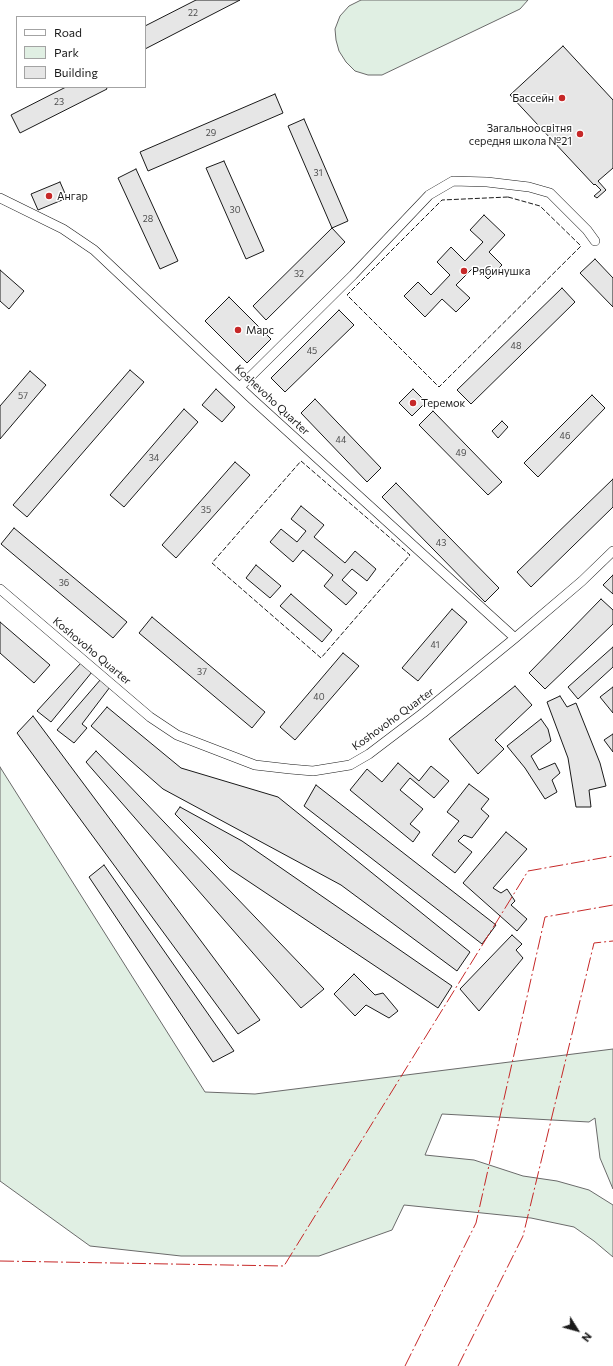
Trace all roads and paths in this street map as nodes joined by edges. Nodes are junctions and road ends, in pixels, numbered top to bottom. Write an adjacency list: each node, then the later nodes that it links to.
1 (0, 198): 3 (street, Koshevoho Quarter)
2 (595, 241): 3 (street)
3 (240, 387): 6 (street, Koshevoho Quarter)
4 (613, 551): 6 (street, Koshovoho Quarter)
5 (0, 589): 6 (street, Koshovoho Quarter)
6 (515, 638)

